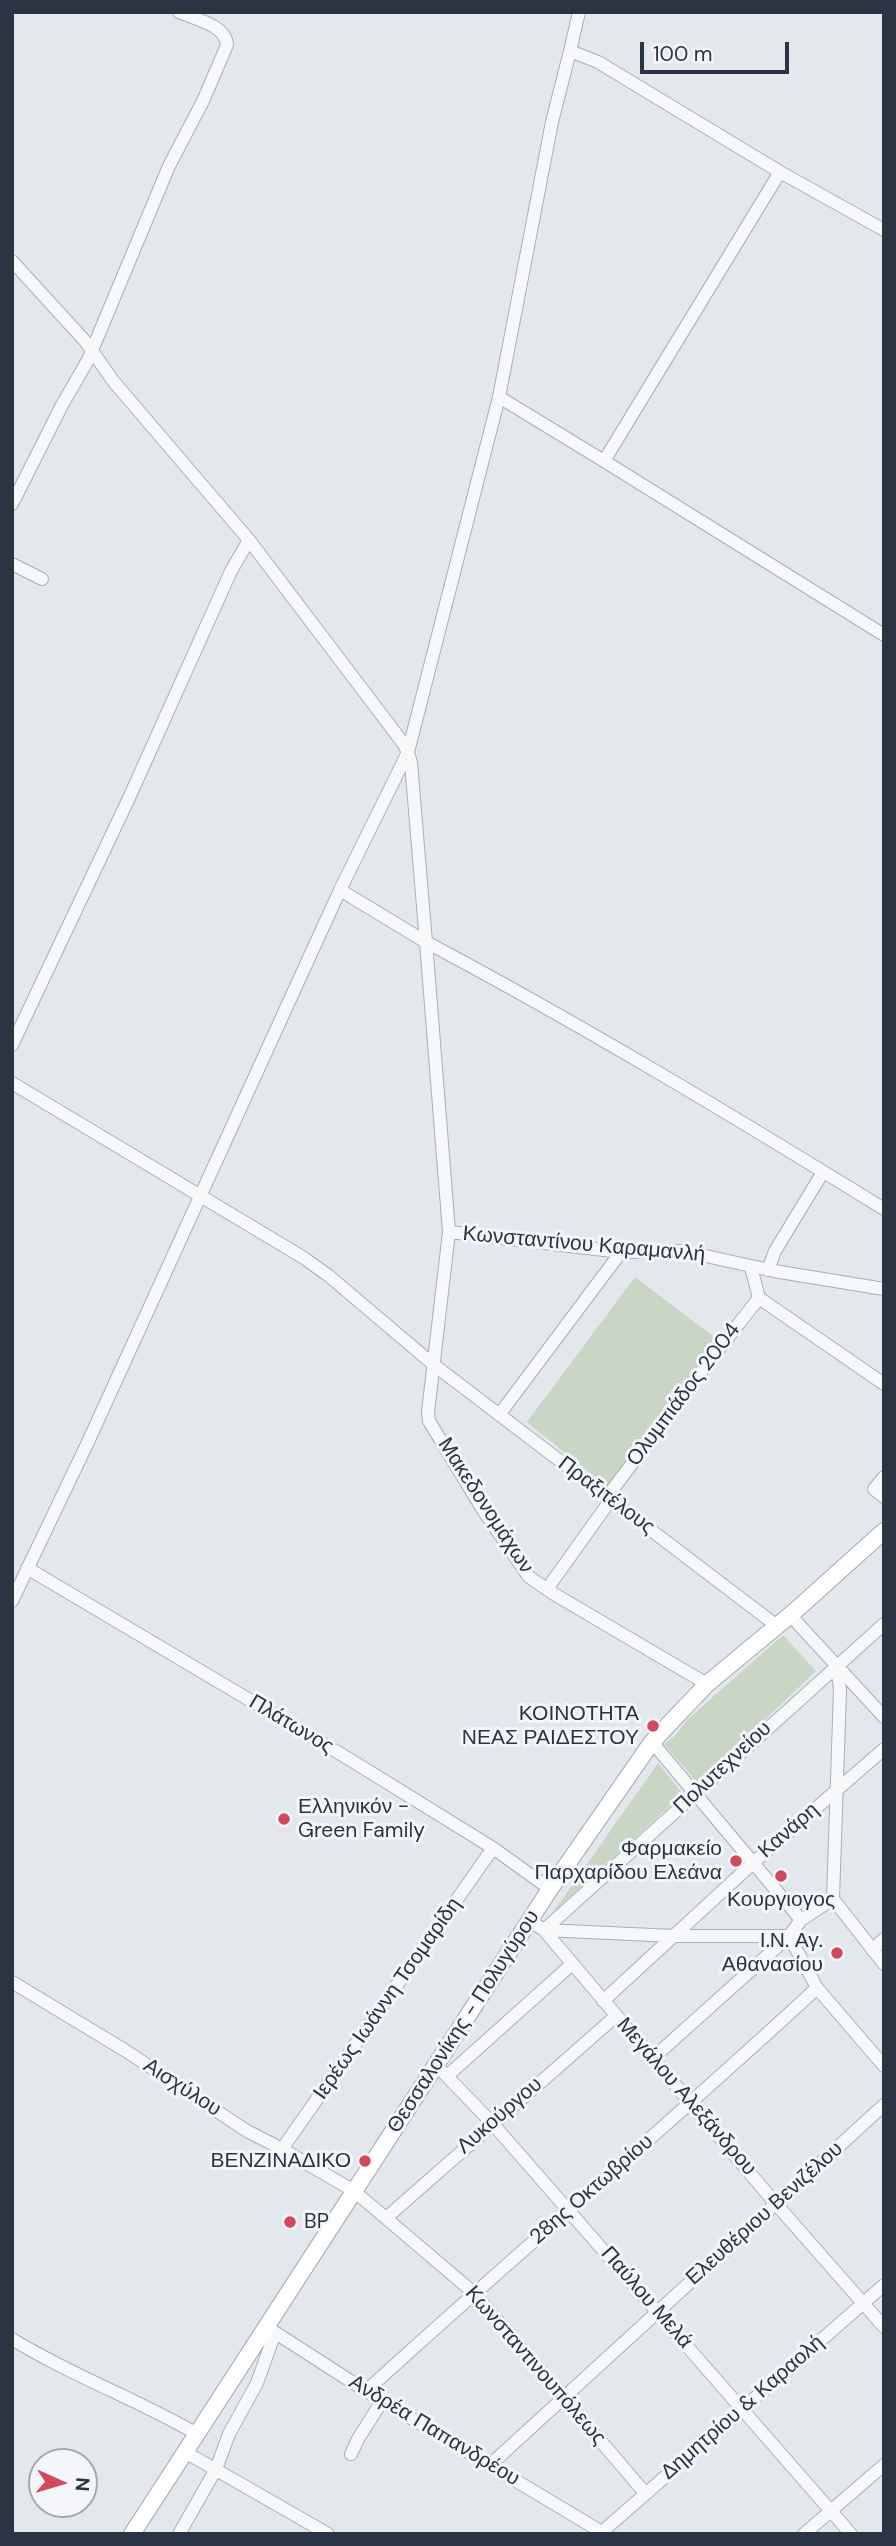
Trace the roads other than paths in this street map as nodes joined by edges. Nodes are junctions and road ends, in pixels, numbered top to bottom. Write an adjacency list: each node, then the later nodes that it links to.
1 (180, 12): 7 (street)
2 (579, 12): 3 (street)
3 (570, 51): 4 (street); 8 (street)
4 (780, 172): 5 (street); 9 (street)
5 (884, 230)
6 (12, 261): 7 (street)
7 (91, 351): 10 (street); 11 (street)
8 (499, 397): 9 (street); 15 (street)
9 (604, 461): 14 (street)
10 (12, 504)
11 (249, 540): 15 (street); 18 (street)
12 (12, 564): 13 (street)
13 (43, 579)
14 (884, 635)
15 (408, 752): 16 (street); 17 (street, Μακεδονομάχων)
16 (340, 890): 17 (street); 21 (street)
17 (426, 942): 20 (street); 23 (street, Μακεδονομάχων)
18 (12, 1045)
19 (12, 1083): 21 (street, Πραξιτέλους)
20 (823, 1172): 22 (street); 26 (street)
21 (201, 1195): 29 (street, Πραξιτέλους); 36 (street)
22 (884, 1209)
23 (449, 1232): 24 (street, Κωνσταντίνου Καραμανλή); 29 (street, Μακεδονομάχων)
24 (621, 1252): 25 (street, Κωνσταντίνου Καραμανλή); 31 (street)
25 (751, 1267): 26 (street, Κωνσταντίνου Καραμανλή); 28 (street)
26 (768, 1270): 27 (street, Κωνσταντίνου Καραμανλή)
27 (884, 1289)
28 (759, 1298): 30 (street); 34 (street, Ολυμπιάδος 2004)
29 (434, 1365): 31 (street, Πραξιτέλους); 37 (street, Μακεδονομάχων)
30 (884, 1384)
31 (499, 1415): 34 (street, Πραξιτέλους)
32 (884, 1477): 33 (street)
33 (879, 1493)
34 (607, 1497): 37 (street, Ολυμπιάδος 2004); 41 (street, Πραξιτέλους)
35 (884, 1531): 39 (main road, Θεσσαλονίκης - Πολυγύρου)
36 (27, 1568): 38 (street); 49 (street, Πλάτωνος)
37 (547, 1589): 43 (street, Μακεδονομάχων)
38 (12, 1601)
39 (790, 1615): 41 (main road, Θεσσαλονίκης - Πολυγύρου); 42 (street)
40 (884, 1624): 42 (street, Πολυτεχνείου)
41 (777, 1626): 43 (main road, Θεσσαλονίκης - Πολυγύρου)
42 (837, 1667): 44 (street); 47 (street); 48 (street, Πολυτεχνείου)
43 (707, 1684): 45 (main road, Θεσσαλονίκης - Πολυγύρου)
44 (884, 1717)
45 (652, 1742): 48 (street); 51 (main road, Θεσσαλονίκης - Πολυγύρου)
46 (884, 1749): 47 (street, Κανάρη)
47 (837, 1790): 50 (street, Κανάρη); 52 (street)
48 (695, 1794): 50 (street); 55 (street, Πολυτεχνείου)
49 (493, 1848): 51 (street, Πλάτωνος); 72 (street, Ιερέως Ιωάννη Τσομαρίδη)
50 (754, 1862): 53 (street); 56 (street, Κανάρη)
51 (550, 1889): 54 (main road, Θεσσαλονίκης - Πολυγύρου)
52 (833, 1899): 53 (street); 59 (street)
53 (800, 1920): 57 (street)
54 (530, 1921): 55 (street); 68 (main road, Θεσσαλονίκης - Πολυγύρου)
55 (544, 1930): 56 (street); 61 (street, Μεγάλου Αλεξάνδρου)
56 (674, 1936): 57 (street); 64 (street, Κανάρη)
57 (789, 1936): 63 (street); 66 (street)
58 (884, 1939): 59 (street)
59 (872, 1950): 60 (street)
60 (884, 1964)
61 (571, 1965): 64 (street, Μεγάλου Αλεξάνδρου); 68 (street)
62 (12, 1982): 72 (street, Αισχύλου)
63 (817, 1988): 67 (street); 69 (street, 28ης Οκτωβρίου)
64 (603, 2001): 65 (street, Μεγάλου Αλεξάνδρου)
65 (616, 2016): 66 (street, Μεγάλου Αλεξάνδρου); 71 (street, Λυκούργου)
66 (653, 2058): 69 (street, Μεγάλου Αλεξάνδρου)
67 (884, 2066)
68 (442, 2071): 71 (street, Παύλου Μελά); 73 (main road, Θεσσαλονίκης - Πολυγύρου)
69 (692, 2103): 74 (street, Μεγάλου Αλεξάνδρου); 75 (street, 28ης Οκτωβρίου)
70 (884, 2105): 74 (street, Ελευθέριου Βενιζέλου)
71 (492, 2123): 75 (street, Παύλου Μελά); 76 (street, Λυκούργου)
72 (282, 2149): 73 (street, Αισχύλου)
73 (354, 2191): 76 (street, Κωνσταντινουπόλεως); 82 (main road, Θεσσαλονίκης - Πολυγύρου)
74 (776, 2204): 79 (street, Μεγάλου Αλεξάνδρου); 80 (street, Ελευθέριου Βενιζέλου)
75 (569, 2210): 78 (street, 28ης Οκτωβρίου); 80 (street, Παύλου Μελά)
76 (386, 2218): 78 (street, Κωνσταντινουπόλεως)
77 (884, 2285): 79 (street, Δημητρίου & Καραολή)
78 (474, 2293): 84 (street, 28ης Οκτωβρίου); 85 (street, Κωνσταντινουπόλεως)
79 (864, 2303): 81 (street, Μεγάλου Αλεξάνδρου); 87 (street, Δημητρίου & Καραολή)
80 (658, 2312): 85 (street, Ελευθέριου Βενιζέλου); 87 (street, Παύλου Μελά)
81 (884, 2327)
82 (270, 2330): 84 (street, Ανδρέα Παπανδρέου); 88 (main road, Θεσσαλονίκης - Πολυγύρου); 93 (street)
83 (12, 2339): 88 (street)
84 (366, 2391): 86 (street, Ανδρέα Παπανδρέου)
85 (564, 2397): 91 (street, Ελευθέριου Βενιζέλου); 94 (street, Κωνσταντινουπόλεως)
86 (382, 2400): 90 (street); 91 (street, Ανδρέα Παπανδρέου)
87 (743, 2409): 94 (street, Δημητρίου & Καραολή); 95 (street, Παύλου Μελά)
88 (197, 2434): 89 (main road, Θεσσαλονίκης - Πολυγύρου)
89 (185, 2452): 93 (street); 97 (main road, Θεσσαλονίκης - Πολυγύρου)
90 (351, 2454)
91 (490, 2465): 96 (street, Ανδρέα Παπανδρέου)
92 (884, 2465): 95 (street)
93 (216, 2469): 98 (street); 99 (street)
94 (645, 2493): 96 (street, Δημητρίου & Καραολή)
95 (831, 2511): 100 (street); 101 (street, Παύλου Μελά)
96 (604, 2533)
97 (132, 2534)
98 (179, 2534)
99 (328, 2534)
100 (804, 2534)
101 (851, 2534)

